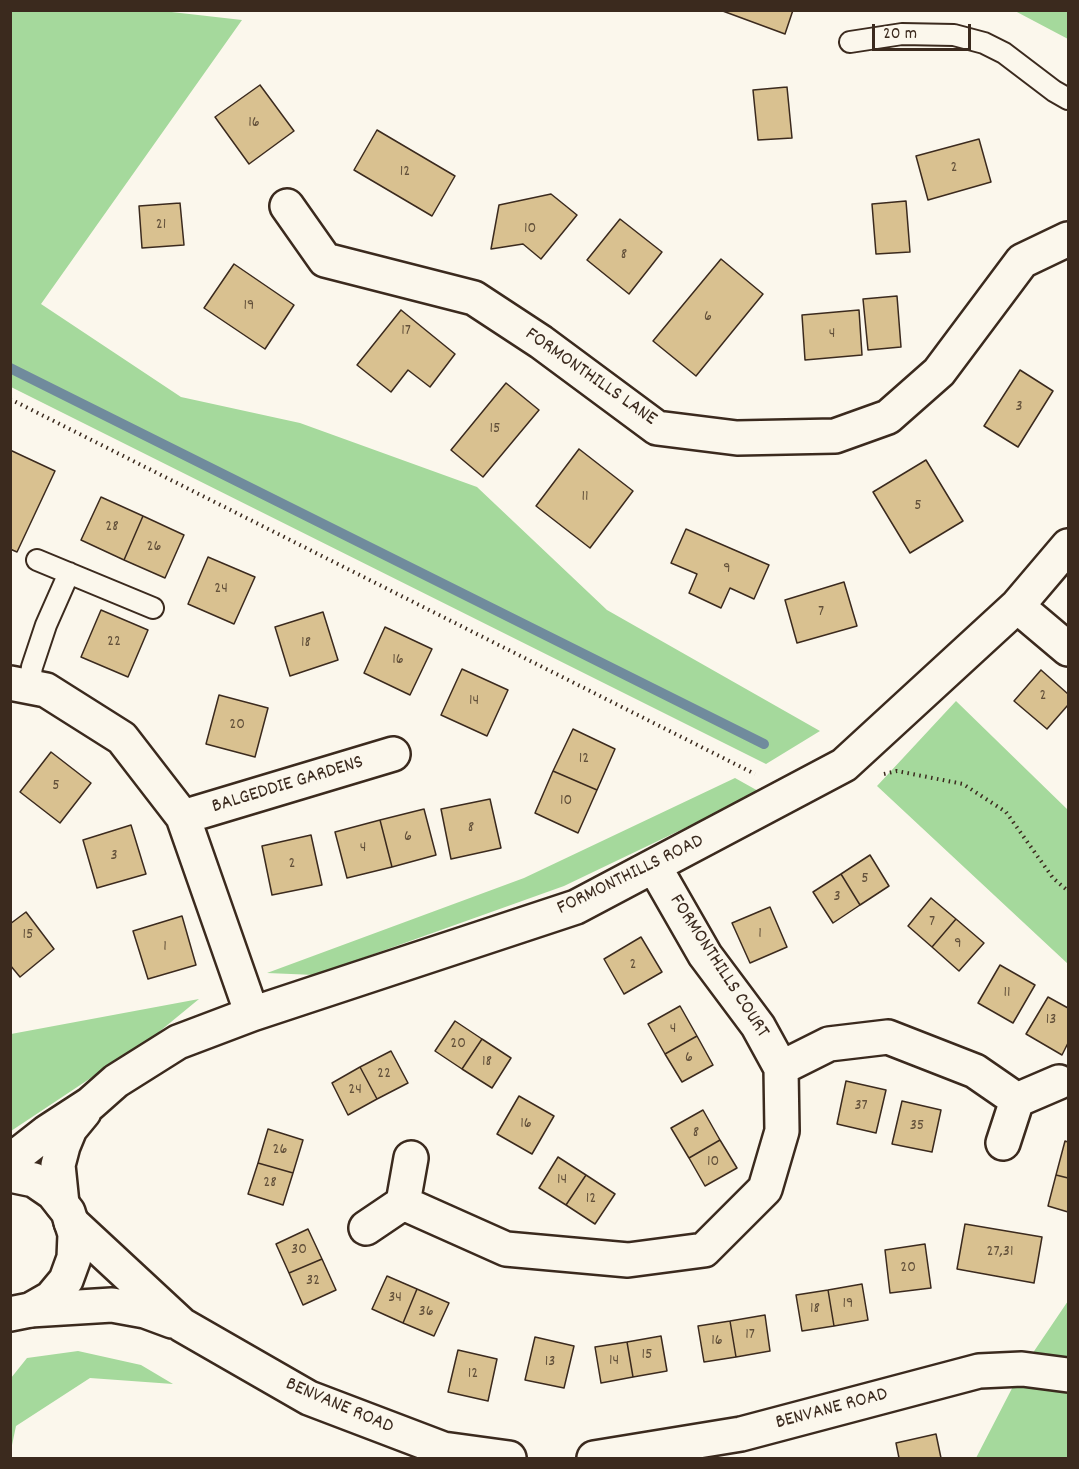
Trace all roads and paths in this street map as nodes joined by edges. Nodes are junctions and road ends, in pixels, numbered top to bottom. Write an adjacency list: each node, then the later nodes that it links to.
1 (850, 42): 2 (lane)
2 (1068, 99)
3 (287, 206): 4 (street, FORMONTHILLS LANE)
4 (1068, 239)
5 (10, 399): 15 (path)
6 (1068, 546): 9 (street, FORMONTHILLS ROAD)
7 (37, 560): 8 (lane)
8 (69, 573): 10 (lane); 12 (lane)
9 (1017, 606): 11 (street); 15 (street, FORMONTHILLS ROAD)
10 (153, 608)
11 (1068, 649)
12 (20, 685): 16 (street)
13 (393, 754): 16 (street, BALGEDDIE GARDENS)
14 (876, 776): 18 (path)
15 (789, 795): 17 (street, FORMONTHILLS ROAD)
16 (183, 818): 19 (street)
17 (654, 866): 19 (street, FORMONTHILLS ROAD); 20 (street, FORMONTHILLS COURT)
18 (1068, 891)
19 (252, 1014): 23 (street, FORMONTHILLS ROAD)
20 (781, 1068): 22 (street); 28 (street, FORMONTHILLS COURT)
21 (1059, 1082): 22 (street)
22 (1017, 1100): 24 (street)
23 (90, 1104): 26 (street, FORMONTHILLS ROAD); 29 (street, FORMONTHILLS ROAD)
24 (1003, 1143)
25 (411, 1158): 28 (street)
26 (10, 1161)
27 (10, 1175): 29 (street, BENVANE ROAD)
28 (404, 1203): 30 (street)
29 (66, 1213): 31 (street, FORMONTHILLS ROAD); 32 (street, BENVANE ROAD)
30 (366, 1227)
31 (18, 1315): 32 (street, BENVANE ROAD)
32 (182, 1325): 34 (street, BENVANE ROAD)
33 (1068, 1376): 36 (street, BENVANE ROAD)
34 (442, 1454): 35 (street, BENVANE ROAD)
35 (509, 1458)
36 (594, 1458)

